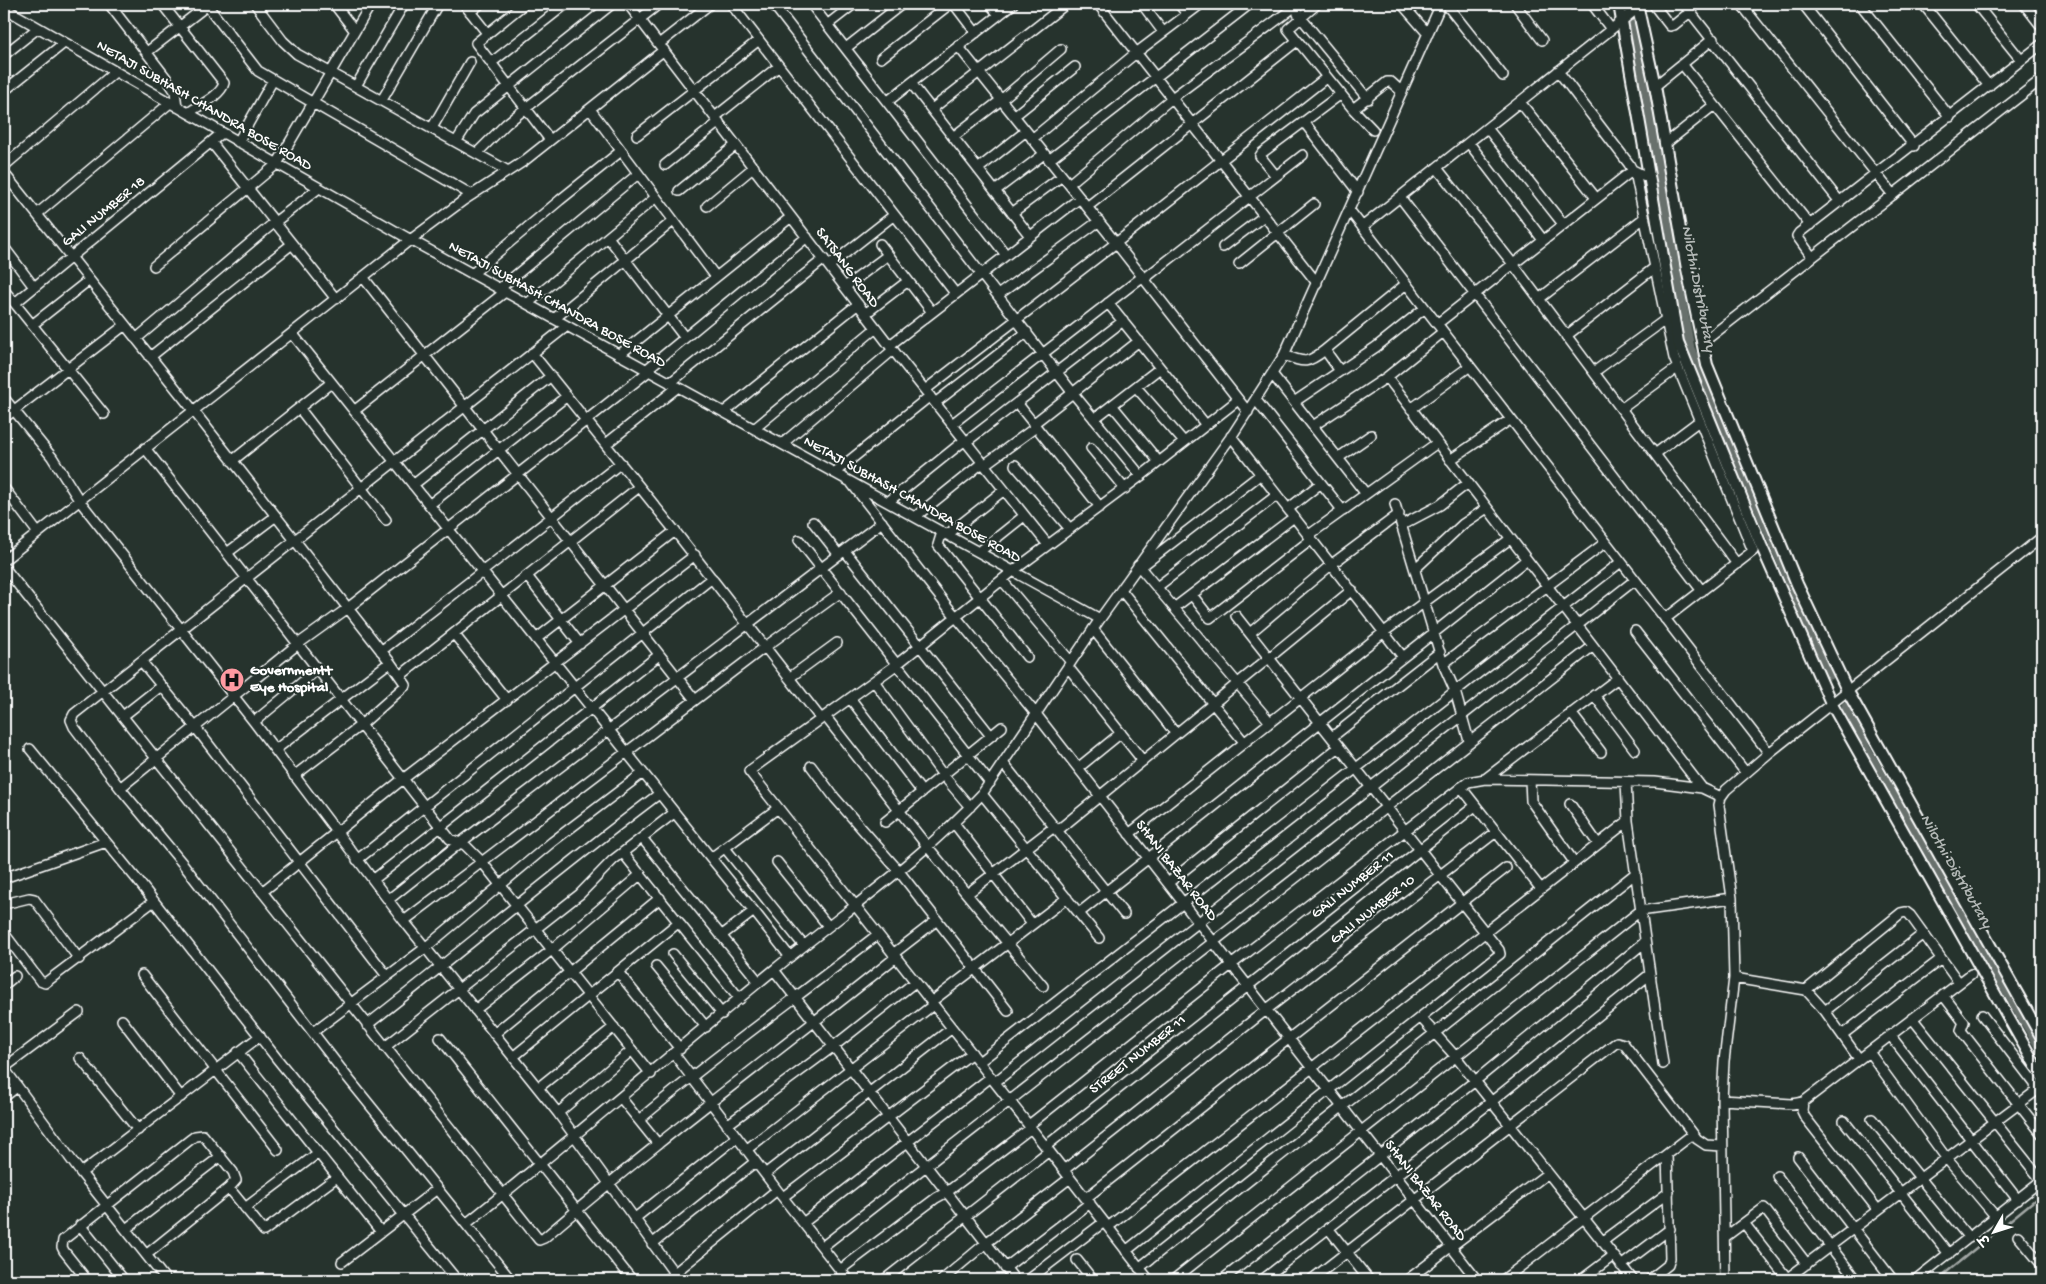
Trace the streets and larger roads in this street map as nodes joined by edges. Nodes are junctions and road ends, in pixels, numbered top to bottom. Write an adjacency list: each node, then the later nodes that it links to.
1 (109, 4): 75 (street)
2 (162, 4): 56 (street)
3 (208, 4): 56 (street); 93 (street)
4 (255, 4): 87 (street)
5 (334, 4): 60 (street)
6 (371, 4): 60 (street)
7 (404, 4): 95 (street)
8 (438, 4): 105 (street)
9 (464, 4): 49 (street)
10 (480, 4): 49 (street)
11 (524, 4): 63 (street)
12 (566, 4): 81 (street)
13 (612, 4): 96 (street)
14 (628, 4): 53 (street, SATSANG ROAD)
15 (659, 4): 53 (street)
16 (710, 4): 72 (street)
17 (731, 4): 66 (street)
18 (773, 4): 208 (street)
19 (811, 4): 55 (street)
20 (854, 4): 55 (street)
21 (902, 4): 73 (street)
22 (952, 4): 62 (street); 78 (street)
23 (990, 4): 52 (street)
24 (1013, 4): 52 (street)
25 (1066, 4): 88 (street)
26 (1098, 4): 76 (street)
27 (1142, 4): 61 (street)
28 (1179, 4): 51 (street)
29 (1201, 4): 51 (street)
30 (1250, 4): 90 (street)
31 (1317, 4): 54 (street)
32 (1402, 4): 64 (street)
33 (1441, 4): 64 (street)
34 (1446, 4): 89 (street)
35 (1515, 4): 67 (street)
36 (1592, 4): 59 (street)
37 (1619, 4): 48 (street)
38 (1653, 4): 50 (street)
39 (1684, 4): 50 (street)
40 (1741, 4): 152 (street)
41 (1803, 4): 136 (street)
42 (1860, 4): 118 (street)
43 (1923, 4): 98 (street)
44 (1976, 4): 79 (street)
45 (2024, 4): 57 (street)
46 (1291, 6): 54 (street); 103 (street)
47 (4, 8): 58 (street, NETAJI SUBHASH CHANDRA BOSE ROAD)
48 (1634, 10): 59 (street); 97 (street); 155 (street)
49 (470, 12): 63 (street)
50 (1690, 12): 65 (street)
51 (1188, 14): 61 (street)
52 (999, 15): 62 (street)
53 (640, 18): 72 (street, SATSANG ROAD); 112 (street)
54 (1300, 18): 68 (street); 104 (street)
55 (827, 25): 73 (street)
56 (180, 27): 75 (street); 116 (street)
57 (2042, 27)
58 (38, 28): 69 (street, NETAJI SUBHASH CHANDRA BOSE ROAD); 77 (street)
59 (1611, 29): 85 (street)
60 (355, 31): 87 (street)
61 (1163, 32): 76 (street)
62 (976, 33): 71 (street)
63 (487, 34): 81 (street)
64 (1428, 34): 101 (street)
65 (1713, 39): 82 (street); 169 (street)
66 (759, 40): 83 (street); 99 (street)
67 (1542, 40)
68 (1297, 41): 91 (street); 121 (street)
69 (64, 43): 86 (street, NETAJI SUBHASH CHANDRA BOSE ROAD); 100 (street)
70 (2042, 44): 79 (street)
71 (958, 46): 88 (street); 94 (street)
72 (662, 47): 99 (street, SATSANG ROAD); 113 (street)
73 (846, 48): 107 (street)
74 (1061, 49): 106 (street)
75 (147, 52): 111 (street)
76 (1136, 52): 90 (street); 127 (street)
77 (4, 55)
78 (881, 58)
79 (2021, 60): 98 (street)
80 (470, 62): 122 (street)
81 (492, 64): 96 (street)
82 (1682, 64): 97 (street); 110 (street)
83 (780, 66): 119 (street); 176 (street)
84 (1075, 67): 117 (street)
85 (1558, 71): 108 (street); 148 (street)
86 (116, 72): 111 (street, NETAJI SUBHASH CHANDRA BOSE ROAD); 144 (street)
87 (332, 72): 95 (street); 109 (street)
88 (979, 73): 106 (street); 114 (street)
89 (1503, 76)
90 (1155, 77): 103 (street); 140 (street)
91 (1327, 77): 102 (street); 141 (street)
92 (2042, 79): 163 (street)
93 (273, 80): 109 (street); 131 (street)
94 (911, 83): 107 (street); 114 (street)
95 (356, 86): 105 (street)
96 (509, 86): 112 (street); 132 (street)
97 (1655, 86): 134 (street)
98 (1989, 86): 118 (street)
99 (694, 89): 119 (street, SATSANG ROAD); 126 (street)
100 (4, 91)
101 (1402, 92): 104 (street); 161 (street)
102 (1341, 94): 115 (street); 120 (street)
103 (1172, 98): 121 (street); 156 (street)
104 (1368, 99): 115 (street)
105 (382, 100): 122 (street)
106 (1001, 100): 117 (street); 128 (street)
107 (887, 102): 198 (street)
108 (1520, 102): 123 (street); 168 (street)
109 (313, 103): 142 (street); 162 (street)
110 (1714, 104): 134 (street); 184 (street)
111 (174, 105): 116 (street, NETAJI SUBHASH CHANDRA BOSE ROAD); 175 (street)
112 (526, 108): 129 (street); 138 (street)
113 (590, 109): 129 (street); 137 (street)
114 (932, 109): 128 (street)
115 (1354, 109): 124 (street)
116 (188, 113): 125 (street, NETAJI SUBHASH CHANDRA BOSE ROAD)
117 (1014, 116): 127 (street)
118 (1950, 117): 136 (street)
119 (717, 119): 135 (street, SATSANG ROAD); 143 (street)
120 (1304, 122): 154 (street); 161 (street)
121 (1192, 125): 141 (street); 172 (street)
122 (432, 128): 132 (street)
123 (1488, 128): 133 (street); 183 (street)
124 (1373, 130)
125 (222, 133): 130 (street, GALI NUMBER 18); 131 (street, NETAJI SUBHASH CHANDRA BOSE ROAD)
126 (637, 135)
127 (1029, 135): 140 (street); 147 (street)
128 (953, 137): 147 (street)
129 (550, 140): 149 (street)
130 (211, 142): 158 (street); 199 (street, GALI NUMBER 18)
131 (238, 142): 142 (street, NETAJI SUBHASH CHANDRA BOSE ROAD)
132 (456, 142): 138 (street)
133 (1469, 143): 146 (street); 191 (street)
134 (1666, 144): 248 (street)
135 (736, 145): 145 (street, SATSANG ROAD); 159 (street)
136 (1914, 146): 152 (street)
137 (621, 151): 151 (street); 207 (street)
138 (477, 154): 149 (street)
139 (1303, 155): 154 (street)
140 (1047, 157): 153 (street); 160 (street)
141 (1220, 160): 164 (street); 192 (street)
142 (278, 164): 157 (street, NETAJI SUBHASH CHANDRA BOSE ROAD); 158 (street)
143 (665, 165)
144 (4, 166)
145 (754, 167): 171 (street); 178 (street, SATSANG ROAD)
146 (1437, 168): 165 (street); 204 (street)
147 (978, 169): 160 (street)
148 (1633, 170): 155 (street); 168 (street); 179 (street)
149 (508, 171): 162 (street)
150 (4, 173): 175 (street)
151 (638, 174): 166 (street); 219 (street)
152 (1876, 175): 163 (street); 169 (street)
153 (1062, 176): 156 (street); 174 (street)
154 (1276, 176): 164 (street)
155 (1649, 178): 366 (street)
156 (1069, 184): 167 (street)
157 (320, 188): 181 (street); 190 (street, NETAJI SUBHASH CHANDRA BOSE ROAD)
158 (248, 189): 181 (street); 205 (street)
159 (679, 191)
160 (995, 191): 174 (street)
161 (1358, 192): 173 (street)
162 (472, 195): 190 (street)
163 (1893, 195): 200 (street)
164 (1249, 197): 177 (street); 211 (street)
165 (1400, 197): 185 (street); 221 (street)
166 (655, 198): 180 (street); 188 (street)
167 (1080, 198): 172 (street); 187 (street)
168 (1596, 198): 183 (street)
169 (1840, 202): 184 (street)
170 (1314, 204): 186 (street)
171 (706, 206)
172 (1087, 207): 182 (street)
173 (1350, 211): 185 (street); 214 (street)
174 (1012, 213): 187 (street)
175 (37, 214): 199 (street)
176 (894, 214): 202 (street); 220 (street)
177 (1264, 216): 186 (street); 196 (street)
178 (791, 217): 189 (street, SATSANG ROAD); 210 (street)
179 (1644, 218): 206 (street); 224 (street)
180 (673, 221): 201 (street); 210 (street)
181 (275, 222): 193 (street); 245 (street)
182 (1099, 222): 192 (street); 222 (street)
183 (1563, 224): 191 (street)
184 (1810, 225): 200 (street)
185 (1362, 227): 215 (street)
186 (1278, 233): 203 (street); 214 (street)
187 (1030, 236): 198 (street)
188 (608, 237): 201 (street); 227 (street)
189 (807, 237): 202 (street, SATSANG ROAD); 246 (street)
190 (410, 240): 207 (street, NETAJI SUBHASH CHANDRA BOSE ROAD); 209 (street)
191 (1543, 240): 204 (street)
192 (1116, 243): 211 (street); 234 (street)
193 (292, 244): 223 (street); 256 (street)
194 (880, 244): 197 (street)
195 (4, 247): 216 (street)
196 (1223, 248)
197 (888, 255): 213 (street); 217 (street)
198 (1006, 255): 208 (street)
199 (71, 257): 212 (street); 216 (street, GALI NUMBER 18)
200 (1812, 257): 248 (street)
201 (625, 260): 232 (street); 233 (street)
202 (826, 263): 217 (street, SATSANG ROAD); 269 (street)
203 (1239, 264)
204 (1513, 264): 221 (street); 224 (street)
205 (154, 266)
206 (1654, 268): 235 (street); 244 (street)
207 (472, 274): 219 (street, NETAJI SUBHASH CHANDRA BOSE ROAD)
208 (982, 274): 220 (street); 222 (street)
209 (363, 277): 223 (street); 253 (street)
210 (716, 277): 232 (street)
211 (1143, 278): 226 (street); 275 (street)
212 (90, 280): 237 (street); 238 (street)
213 (908, 281): 230 (street); 231 (street)
214 (1317, 283): 255 (street)
215 (1406, 284): 229 (street); 250 (street)
216 (34, 287): 225 (street, GALI NUMBER 18)
217 (845, 287): 228 (street, SATSANG ROAD)
218 (4, 290): 225 (street)
219 (502, 290): 227 (street, NETAJI SUBHASH CHANDRA BOSE ROAD); 253 (street)
220 (955, 293): 230 (street)
221 (1475, 294): 241 (street); 392 (street)
222 (998, 295): 234 (street)
223 (336, 299): 243 (street)
224 (1539, 299): 244 (street)
225 (14, 303): 237 (street)
226 (1108, 303): 236 (street); 251 (street)
227 (527, 304): 233 (street, NETAJI SUBHASH CHANDRA BOSE ROAD)
228 (858, 304): 231 (street, SATSANG ROAD); 287 (street)
229 (1425, 308): 241 (street); 263 (street)
230 (932, 312): 249 (street)
231 (865, 314): 240 (street, SATSANG ROAD)
232 (668, 316): 246 (street); 254 (street)
233 (554, 319): 239 (street, NETAJI SUBHASH CHANDRA BOSE ROAD)
234 (1017, 319): 242 (street); 273 (street)
235 (1666, 320): 259 (street); 264 (street)
236 (1123, 321): 247 (street); 262 (street)
237 (32, 325): 260 (street)
238 (125, 325): 245 (street); 260 (street)
239 (567, 326): 252 (street); 254 (street, NETAJI SUBHASH CHANDRA BOSE ROAD)
240 (876, 328): 249 (street, SATSANG ROAD); 300 (street)
241 (1440, 328): 257 (street); 267 (street)
242 (1027, 332): 251 (street); 273 (street)
243 (292, 333): 268 (street); 285 (street)
244 (1566, 336): 264 (street)
245 (136, 338): 256 (street)
246 (685, 338): 261 (street)
247 (1139, 341): 258 (street); 271 (street)
248 (1702, 343): 446 (street)
249 (891, 348): 273 (street, SATSANG ROAD); 307 (street)
250 (1324, 350): 255 (street); 263 (street)
251 (1043, 352): 262 (street); 295 (street)
252 (532, 353): 266 (street); 280 (street)
253 (424, 355): 280 (street); 286 (street)
254 (619, 355): 261 (street, NETAJI SUBHASH CHANDRA BOSE ROAD)
255 (1284, 355): 265 (street)
256 (150, 357): 285 (street)
257 (1470, 366): 282 (street); 292 (street)
258 (1160, 368): 270 (street); 296 (street)
259 (1677, 368): 283 (street); 294 (street)
260 (68, 370): 284 (street); 289 (street)
261 (648, 370): 269 (street, NETAJI SUBHASH CHANDRA BOSE ROAD); 293 (street)
262 (1057, 372): 271 (street); 278 (street)
263 (1340, 372): 277 (street)
264 (1594, 372): 283 (street)
265 (1273, 375): 276 (street); 277 (street)
266 (551, 376): 272 (street); 299 (street)
267 (1387, 377): 282 (street); 298 (street)
268 (331, 383): 281 (street); 286 (street)
269 (674, 385): 287 (street, NETAJI SUBHASH CHANDRA BOSE ROAD); 306 (street)
270 (1136, 386): 279 (street); 304 (street)
271 (1072, 392): 291 (street); 297 (street)
272 (567, 396): 293 (street); 310 (street)
273 (930, 396): 295 (street, SATSANG ROAD); 320 (street)
274 (4, 398): 284 (street)
275 (1238, 400): 288 (street); 296 (street)
276 (1256, 400): 288 (street); 325 (street)
277 (1294, 402): 298 (street)
278 (1017, 403): 297 (street); 303 (street)
279 (1112, 404): 291 (street); 316 (street)
280 (465, 406): 299 (street); 315 (street)
281 (300, 408): 313 (street); 330 (street)
282 (1411, 409): 305 (street)
283 (1621, 409): 311 (street)
284 (14, 410): 290 (street); 335 (street)
285 (193, 410): 308 (street); 313 (street)
286 (354, 411): 315 (street)
287 (724, 412): 300 (street, NETAJI SUBHASH CHANDRA BOSE ROAD)
288 (1248, 412): 302 (street)
289 (104, 414)
290 (4, 418)
291 (1094, 419): 323 (street)
292 (1511, 419): 314 (street); 364 (street)
293 (587, 421): 306 (street); 321 (street)
294 (1698, 421): 311 (street); 366 (street)
295 (952, 424): 303 (street, SATSANG ROAD)
296 (1206, 425): 304 (street)
297 (1034, 426): 318 (street); 339 (street)
298 (1313, 426): 312 (street)
299 (483, 429): 310 (street); 327 (street)
300 (754, 429): 307 (street, NETAJI SUBHASH CHANDRA BOSE ROAD)
301 (1371, 435): 312 (street)
302 (1231, 436): 322 (street); 376 (street)
303 (965, 441): 318 (street, SATSANG ROAD); 336 (street)
304 (1184, 442): 316 (street)
305 (1436, 443): 314 (street); 333 (street)
306 (606, 444): 317 (street)
307 (782, 444): 320 (street, NETAJI SUBHASH CHANDRA BOSE ROAD)
308 (145, 448): 335 (street); 368 (street)
309 (1091, 448): 331 (street)
310 (500, 450): 321 (street); 338 (street)
311 (1655, 454): 375 (street)
312 (1338, 458): 333 (street)
313 (232, 460): 344 (street)
314 (1450, 460): 326 (street)
315 (394, 462): 327 (street); 330 (street)
316 (1159, 462): 323 (street)
317 (621, 463): 328 (street); 348 (street)
318 (983, 464): 332 (street, SATSANG ROAD); 346 (street)
319 (1015, 465): 354 (street)
320 (834, 472): 324 (street, NETAJI SUBHASH CHANDRA BOSE ROAD)
321 (518, 473): 348 (street); 353 (street)
322 (1260, 474): 334 (street); 376 (street)
323 (1141, 476): 331 (street)
324 (850, 482): 336 (street, NETAJI SUBHASH CHANDRA BOSE ROAD); 351 (street, SHANI BAZAR ROAD)
325 (1321, 483): 341 (street); 342 (street)
326 (1468, 483): 340 (street); 352 (street)
327 (413, 485): 338 (street)
328 (639, 487): 355 (street); 363 (street)
329 (4, 488): 356 (street)
330 (361, 488): 349 (street); 361 (street)
331 (1124, 489): 339 (street)
332 (1004, 490): 345 (street, SATSANG ROAD); 357 (street)
333 (1366, 494): 342 (street)
334 (1277, 495): 341 (street); 389 (street)
335 (79, 500): 356 (street); 409 (street)
336 (888, 502): 346 (street, NETAJI SUBHASH CHANDRA BOSE ROAD)
337 (1395, 504): 343 (street)
338 (429, 506): 353 (street)
339 (1100, 507): 354 (street)
340 (1487, 508): 360 (street); 379 (street)
341 (1288, 509): 347 (street)
342 (1342, 511): 358 (street)
343 (1398, 514): 352 (street); 374 (street)
344 (276, 516): 361 (street); 368 (street)
345 (1024, 516): 365 (street, SATSANG ROAD); 367 (street)
346 (915, 517): 357 (street, NETAJI SUBHASH CHANDRA BOSE ROAD)
347 (1294, 517): 358 (street); 394 (street)
348 (552, 518): 363 (street); 381 (street)
349 (386, 520)
350 (813, 522): 369 (street)
351 (882, 522): 369 (street); 403 (street, SHANI BAZAR ROAD)
352 (1402, 525): 379 (street)
353 (448, 529): 381 (street); 399 (street)
354 (1070, 529): 365 (street)
355 (676, 531): 370 (street); 387 (street)
356 (38, 533): 371 (street)
357 (945, 534): 367 (street, NETAJI SUBHASH CHANDRA BOSE ROAD); 396 (street)
358 (1310, 537): 374 (street); 394 (street)
359 (2042, 537): 446 (street)
360 (1510, 539): 372 (street); 397 (street)
361 (295, 540): 383 (street); 399 (street)
362 (799, 540): 378 (street)
363 (572, 542): 382 (street); 387 (street)
364 (1606, 542): 373 (street); 388 (street)
365 (1048, 546): 380 (street)
366 (1757, 548): 375 (street); 455 (street)
367 (979, 552): 380 (street, NETAJI SUBHASH CHANDRA BOSE ROAD)
368 (227, 553): 383 (street)
369 (842, 553): 378 (street); 421 (street)
370 (694, 555): 384 (street); 401 (street)
371 (4, 560)
372 (1526, 560): 388 (street); 414 (street)
373 (1621, 562): 386 (street); 398 (street)
374 (1332, 564): 391 (street); 415 (street)
375 (1737, 564): 392 (street)
376 (1139, 566): 389 (street); 390 (street)
377 (4, 567): 445 (street)
378 (822, 568): 393 (street); 407 (street)
379 (1415, 569): 397 (street)
380 (1013, 571): 385 (street); 405 (street, NETAJI SUBHASH CHANDRA BOSE ROAD)
381 (482, 572): 395 (street); 424 (street)
382 (527, 576): 395 (street); 404 (street)
383 (247, 578): 409 (street); 419 (street)
384 (712, 578): 407 (street); 412 (street)
385 (1002, 580): 396 (street); 435 (street)
386 (1635, 580): 406 (street); 408 (street)
387 (605, 585): 401 (street); 404 (street)
388 (1547, 586): 398 (street); 433 (street)
389 (1157, 587): 400 (street)
390 (1120, 590): 405 (street); 456 (street)
391 (1352, 590): 413 (street); 429 (street)
392 (1702, 591): 406 (street)
393 (841, 592): 423 (street); 434 (street)
394 (1192, 595): 400 (street)
395 (501, 596): 416 (street); 417 (street)
396 (980, 599): 403 (street); 427 (street)
397 (1425, 602): 413 (street); 414 (street)
398 (1563, 607): 408 (street); 447 (street)
399 (348, 608): 419 (street); 424 (street)
400 (1174, 608): 442 (street)
401 (624, 609): 412 (street); 420 (street)
402 (1236, 616): 415 (street)
403 (956, 618): 421 (street); 459 (street, SHANI BAZAR ROAD)
404 (561, 619): 417 (street); 420 (street)
405 (1100, 619): 410 (street)
406 (1665, 619): 482 (street)
407 (748, 624): 423 (street); 438 (street)
408 (1578, 626): 422 (street); 460 (street)
409 (181, 629): 430 (street); 449 (street)
410 (1093, 629): 435 (street); 471 (street)
411 (1635, 631): 491 (street)
412 (642, 632): 426 (street); 444 (street)
413 (1384, 632): 428 (street); 451 (street)
414 (1434, 632): 425 (street); 428 (street)
415 (1250, 633): 429 (street)
416 (454, 634): 437 (street); 453 (street)
417 (536, 640): 432 (street)
418 (836, 643): 439 (street)
419 (298, 644): 436 (street); 449 (street)
420 (580, 644): 432 (street)
421 (920, 646): 434 (street); 472 (street)
422 (1593, 646): 440 (street); 474 (street)
423 (765, 647): 439 (street); 454 (street)
424 (381, 651): 431 (street)
425 (1440, 652): 433 (street); 473 (street)
426 (659, 654): 438 (street); 457 (street)
427 (1027, 657)
428 (1403, 657): 465 (street)
429 (1269, 658): 442 (street); 451 (street)
430 (142, 662): 443 (street); 445 (street)
431 (390, 662): 437 (street); 452 (street)
432 (555, 664): 444 (street); 453 (street)
433 (1443, 664): 447 (street)
434 (896, 665): 441 (street); 483 (street)
435 (1069, 665): 459 (street); 470 (street)
436 (318, 669): 452 (street); 463 (street)
437 (400, 676): 466 (street)
438 (677, 678): 454 (street); 469 (street)
439 (789, 678): 462 (street)
440 (1618, 678): 448 (street); 502 (street)
441 (874, 681): 450 (street); 492 (street)
442 (1238, 684): 456 (street); 464 (street)
443 (161, 686): 461 (street); 468 (street)
444 (574, 687): 457 (street); 509 (street)
445 (103, 690): 461 (street); 501 (street)
446 (1847, 690): 455 (street); 643 (street)
447 (1455, 691): 460 (street); 489 (street)
448 (1594, 696): 458 (street); 479 (street)
449 (233, 698): 463 (street); 468 (street)
450 (850, 698): 462 (street); 503 (street)
451 (1300, 698): 464 (street); 465 (street)
452 (341, 699): 466 (street); 478 (street)
453 (507, 700): 495 (street)
454 (695, 700): 481 (street)
455 (1831, 703): 482 (street); 663 (street)
456 (1212, 704): 471 (street); 475 (street)
457 (590, 708): 469 (street); 519 (street)
458 (1571, 713): 480 (street); 494 (street)
459 (1036, 714): 486 (street); 488 (street, SHANI BAZAR ROAD)
460 (1462, 715): 474 (street); 499 (street)
461 (123, 716): 484 (street)
462 (823, 718): 513 (street); 514 (street)
463 (254, 722): 478 (street)
464 (1270, 722): 475 (street)
465 (1319, 722): 473 (street); 535 (street)
466 (361, 725): 493 (street); 495 (street)
467 (1002, 727): 472 (street)
468 (196, 728): 484 (street); 537 (street)
469 (609, 731): 481 (street); 527 (street)
470 (1121, 733): 485 (street); 488 (street)
471 (1176, 734): 485 (street)
472 (991, 736): 483 (street)
473 (1332, 737): 476 (street)
474 (1469, 741): 510 (street)
475 (1244, 742): 524 (street)
476 (1339, 747): 489 (street); 549 (street)
477 (30, 749): 526 (street)
478 (275, 750): 493 (street)
479 (1635, 750)
480 (1601, 752)
481 (626, 753): 490 (street); 538 (street)
482 (1769, 753): 491 (street)
483 (968, 755): 492 (street); 498 (street)
484 (158, 759): 501 (street); 552 (street)
485 (1143, 761): 506 (street)
486 (1003, 763): 498 (street); 520 (street)
487 (811, 766): 542 (street)
488 (1078, 768): 506 (street, SHANI BAZAR ROAD)
489 (1356, 768): 499 (street); 560 (street)
490 (643, 773): 504 (street); 550 (street)
491 (1746, 773): 507 (street)
492 (944, 775): 503 (street); 512 (street)
493 (294, 776): 522 (street)
494 (1485, 778): 496 (street); 500 (street)
495 (403, 779): 509 (street); 522 (street)
496 (1530, 780): 497 (street); 540 (street)
497 (1626, 782): 502 (street); 516 (street)
498 (990, 783): 505 (street)
499 (1370, 786): 510 (street); 572 (street)
500 (1462, 787): 511 (street); 521 (street)
501 (120, 788): 635 (street)
502 (1702, 788): 507 (street)
503 (922, 792): 514 (street)
504 (660, 794): 515 (street); 563 (street)
505 (982, 794): 512 (street); 531 (street)
506 (1100, 796): 520 (street); 524 (street, SHANI BAZAR ROAD)
507 (1721, 797): 557 (street)
508 (1570, 804): 528 (street)
509 (425, 806): 519 (street); 536 (street)
510 (1385, 806): 521 (street); 582 (street)
511 (1475, 806): 523 (street); 532 (street, GALI NUMBER 11)
512 (970, 807): 518 (street)
513 (778, 808): 530 (street); 564 (street)
514 (900, 811): 517 (street); 529 (street)
515 (674, 813): 525 (street); 534 (street)
516 (1628, 821): 528 (street); 543 (street)
517 (885, 822)
518 (954, 824): 529 (street); 545 (street)
519 (441, 827): 527 (street); 548 (street)
520 (1056, 829): 531 (street); 553 (street)
521 (1404, 830): 532 (street); 593 (street)
522 (336, 832): 536 (street); 537 (street)
523 (1496, 832): 546 (street, GALI NUMBER 10); 551 (street)
524 (1129, 834): 535 (street, SHANI BAZAR ROAD)
525 (642, 838): 533 (street); 580 (street)
526 (106, 842): 547 (street); 559 (street)
527 (460, 844): 538 (street); 558 (street)
528 (1598, 844): 540 (street)
529 (927, 846): 542 (street); 554 (street)
530 (725, 848): 534 (street); 585 (street)
531 (1026, 848): 545 (street); 556 (street)
532 (1420, 850): 546 (street); 611 (street, GALI NUMBER 11)
533 (623, 853): 544 (street); 575 (street)
534 (711, 858): 565 (street)
535 (1148, 859): 549 (street, SHANI BAZAR ROAD); 553 (street)
536 (358, 860): 548 (street)
537 (300, 861): 552 (street); 604 (street)
538 (482, 862): 550 (street); 570 (street)
539 (777, 862): 574 (street)
540 (1574, 862): 551 (street)
541 (1506, 868): 562 (street)
542 (898, 870): 564 (street); 569 (street)
543 (1636, 873): 566 (street); 636 (street)
544 (641, 874): 555 (street); 587 (street)
545 (994, 874): 554 (street); 573 (street)
546 (1440, 875): 562 (street); 621 (street, GALI NUMBER 10)
547 (4, 878)
548 (373, 880): 558 (street)
549 (1168, 883): 560 (street, SHANI BAZAR ROAD)
550 (502, 886): 563 (street); 586 (street)
551 (1541, 888): 576 (street)
552 (262, 892): 618 (street)
553 (1107, 892): 567 (street); 568 (street)
554 (967, 894): 584 (street)
555 (660, 898): 571 (street); 598 (street)
556 (1067, 898): 567 (street); 573 (street)
557 (1732, 898): 566 (street); 605 (street)
558 (388, 900): 570 (street)
559 (154, 901): 591 (street); 639 (street)
560 (1183, 903): 572 (street, SHANI BAZAR ROAD); 655 (street)
561 (4, 904): 591 (street)
562 (1462, 904): 576 (street); 642 (street)
563 (518, 906): 575 (street); 595 (street)
564 (854, 906): 574 (street); 579 (street)
565 (754, 911): 580 (street); 590 (street)
566 (1640, 911): 583 (street); 652 (street)
567 (1079, 913): 581 (street)
568 (1124, 914)
569 (937, 920): 589 (street); 597 (street)
570 (404, 922): 586 (street)
571 (679, 922): 599 (street); 617 (street)
572 (1198, 922): 582 (street, SHANI BAZAR ROAD); 664 (street)
573 (1032, 924): 584 (street)
574 (828, 926): 585 (street)
575 (536, 929): 587 (street); 612 (street)
576 (1484, 932): 627 (street); 657 (street)
577 (4, 933): 591 (street)
578 (1923, 934): 592 (street); 613 (street); 623 (street)
579 (877, 935): 589 (street); 616 (street)
580 (721, 936): 606 (street)
581 (1098, 938)
582 (1213, 942): 593 (street, SHANI BAZAR ROAD); 673 (street)
583 (1645, 942): 602 (street); 665 (street)
584 (1008, 943): 597 (street); 610 (street)
585 (804, 946): 590 (street)
586 (426, 948): 595 (street); 604 (street)
587 (553, 949): 598 (street); 620 (street)
588 (672, 954): 625 (street)
589 (894, 956): 607 (street); 630 (street)
590 (790, 957): 596 (street)
591 (79, 959)
592 (1941, 959): 608 (street); 638 (street)
593 (1231, 965): 611 (street, SHANI BAZAR ROAD); 688 (street)
594 (656, 966): 633 (street)
595 (441, 968): 612 (street); 631 (street)
596 (774, 970): 606 (street); 616 (street)
597 (975, 970): 619 (street); 622 (street)
598 (570, 971): 615 (street); 637 (street)
599 (618, 972): 615 (street); 648 (street)
600 (1970, 974): 608 (street)
601 (142, 975): 659 (street)
602 (1649, 975): 656 (street); 676 (street)
603 (15, 976): 609 (street)
604 (388, 976): 618 (street)
605 (1734, 978): 613 (street); 674 (street)
606 (759, 982): 617 (street)
607 (915, 982): 619 (street); 644 (street)
608 (1959, 983): 614 (street)
609 (4, 985)
610 (1043, 986)
611 (1248, 986): 621 (street, SHANI BAZAR ROAD); 699 (street, STREET NUMBER 11)
612 (459, 990): 620 (street); 645 (street)
613 (1806, 990): 623 (street)
614 (1943, 995): 628 (street); 678 (street)
615 (590, 996): 632 (street); 651 (street)
616 (797, 998): 630 (street); 662 (street)
617 (740, 999): 625 (street)
618 (350, 1004): 631 (street); 635 (street)
619 (932, 1004): 634 (street); 660 (street)
620 (475, 1010): 637 (street)
621 (1266, 1010): 642 (street, SHANI BAZAR ROAD); 714 (street, GALI NUMBER 10)
622 (1008, 1011)
623 (1825, 1011): 638 (street)
624 (80, 1012): 658 (street)
625 (722, 1014): 633 (street)
626 (1982, 1016): 678 (street)
627 (1421, 1018): 636 (street); 668 (street)
628 (1912, 1018): 640 (street); 685 (street)
629 (122, 1020): 671 (street)
630 (815, 1022): 644 (street); 675 (street)
631 (367, 1025): 645 (street)
632 (614, 1027): 646 (street); 667 (street)
633 (706, 1027): 648 (street)
634 (952, 1028): 650 (street); 669 (street)
635 (313, 1032): 722 (street)
636 (1435, 1033): 652 (street); 679 (street)
637 (494, 1034): 651 (street)
638 (1842, 1035): 654 (street)
639 (260, 1036): 647 (street); 735 (street)
640 (1890, 1036): 649 (street); 695 (street)
641 (440, 1038): 709 (street)
642 (1288, 1038): 657 (street, SHANI BAZAR ROAD); 728 (street)
643 (2042, 1038)
644 (834, 1046): 660 (street); 686 (street)
645 (385, 1047): 726 (street)
646 (632, 1050): 661 (street); 680 (street)
647 (238, 1052): 659 (street); 702 (street)
648 (677, 1052): 661 (street); 662 (street)
649 (1869, 1052): 654 (street); 707 (street)
650 (972, 1053): 655 (street); 681 (street)
651 (513, 1057): 667 (street)
652 (1456, 1057): 665 (street); 690 (street)
653 (80, 1058): 689 (street)
654 (1859, 1060): 677 (street)
655 (979, 1062): 664 (street)
656 (1663, 1064)
657 (1311, 1067): 668 (street, SHANI BAZAR ROAD); 743 (street)
658 (4, 1068): 666 (street)
659 (216, 1070): 671 (street); 700 (street)
660 (852, 1070): 669 (street); 701 (street)
661 (651, 1074): 672 (street)
662 (690, 1076): 675 (street); 683 (street)
663 (2042, 1077)
664 (993, 1080): 673 (street); 696 (street)
665 (1475, 1081): 676 (street); 705 (street)
666 (17, 1087): 670 (street); 711 (street)
667 (538, 1088): 680 (street)
668 (1328, 1090): 679 (street, SHANI BAZAR ROAD); 759 (street)
669 (870, 1093): 681 (street); 713 (street)
670 (4, 1097)
671 (180, 1097): 689 (street)
672 (621, 1098): 683 (street); 693 (street)
673 (1009, 1100): 688 (street); 710 (street)
674 (1722, 1100): 677 (street); 698 (street)
675 (710, 1102): 686 (street); 697 (street)
676 (1492, 1102): 687 (street); 716 (street)
677 (1803, 1102): 734 (street)
678 (2020, 1104): 685 (street); 692 (street)
679 (1342, 1107): 690 (street, SHANI BAZAR ROAD); 770 (street)
680 (558, 1113): 693 (street)
681 (888, 1117): 696 (street); 727 (street)
682 (1872, 1119): 718 (street)
683 (639, 1120): 697 (street)
684 (1844, 1121): 725 (street)
685 (1996, 1122): 695 (street); 719 (street)
686 (727, 1125): 694 (street)
687 (1510, 1125): 691 (street); 712 (street); 729 (street)
688 (1030, 1126): 699 (street); 723 (street)
689 (138, 1130): 711 (street)
690 (1362, 1132): 705 (street, SHANI BAZAR ROAD); 788 (street)
691 (1693, 1134): 698 (street); 703 (street)
692 (2042, 1134)
693 (574, 1136): 709 (street); 720 (street)
694 (737, 1137): 701 (street); 739 (street)
695 (1972, 1140): 707 (street); 730 (street)
696 (908, 1142): 710 (street); 740 (street)
697 (658, 1144): 720 (street)
698 (1722, 1146): 751 (street)
699 (1048, 1148): 714 (street); 736 (street, STREET NUMBER 11)
700 (278, 1150)
701 (746, 1150): 708 (street)
702 (318, 1153): 715 (street); 732 (street)
703 (1667, 1154): 724 (street); 738 (street)
704 (221, 1156): 721 (street); 731 (street); 746 (street)
705 (1380, 1156): 716 (street, SHANI BAZAR ROAD); 789 (street)
706 (1798, 1157): 748 (street)
707 (1947, 1158): 718 (street); 737 (street)
708 (755, 1162): 713 (street); 755 (street)
709 (541, 1165): 726 (street); 733 (street)
710 (926, 1166): 723 (street); 758 (street)
711 (81, 1173): 731 (street)
712 (1548, 1173): 738 (street); 756 (street)
713 (765, 1174): 727 (street)
714 (1067, 1174): 728 (street); 754 (street, GALI NUMBER 10)
715 (337, 1176): 732 (street); 749 (street)
716 (1395, 1176): 729 (street, SHANI BAZAR ROAD); 745 (street)
717 (1777, 1176): 757 (street)
718 (1921, 1178): 725 (street); 752 (street)
719 (2042, 1181): 730 (street)
720 (608, 1185): 733 (street); 739 (street)
721 (229, 1188): 732 (street); 762 (street)
722 (438, 1189): 735 (street); 742 (street)
723 (947, 1192): 736 (street); 771 (street)
724 (1669, 1192): 747 (street); 753 (street)
725 (1902, 1192): 734 (street); 761 (street)
726 (503, 1194): 733 (street); 742 (street)
727 (780, 1194): 740 (street); 772 (street)
728 (1088, 1200): 743 (street); 769 (street)
729 (1415, 1200): 756 (street, SHANI BAZAR ROAD); 760 (street)
730 (2018, 1200): 737 (street)
731 (106, 1205): 744 (street); 746 (street)
732 (245, 1208)
733 (577, 1210): 779 (street)
734 (1878, 1210): 748 (street)
735 (405, 1214): 749 (street); 777 (street)
736 (966, 1217): 754 (street); 782 (street, STREET NUMBER 11)
737 (1996, 1217): 752 (street)
738 (1584, 1218): 753 (street); 795 (street)
739 (634, 1219): 755 (street)
740 (803, 1223): 758 (street)
741 (1744, 1223): 751 (street); 766 (street); 773 (street)
742 (466, 1224): 778 (street)
743 (1106, 1224): 759 (street); 785 (street)
744 (80, 1225): 774 (street); 775 (street)
745 (1328, 1228): 760 (street); 790 (street)
746 (126, 1229): 762 (street)
747 (1670, 1229): 768 (street); 798 (street)
748 (1854, 1229): 757 (street); 801 (street)
749 (381, 1232): 765 (street)
750 (2018, 1236): 767 (street)
751 (1725, 1237): 799 (street)
752 (1969, 1238): 761 (street)
753 (1602, 1242): 763 (street)
754 (986, 1243): 769 (street); 783 (street, GALI NUMBER 10)
755 (652, 1244): 772 (street)
756 (1450, 1246): 793 (street); 794 (street, SHANI BAZAR ROAD)
757 (1830, 1246): 766 (street); 800 (street)
758 (822, 1247): 771 (street)
759 (1126, 1251): 770 (street)
760 (1347, 1252): 791 (street); 792 (street)
761 (1949, 1254): 802 (street)
762 (146, 1255): 776 (street)
763 (1614, 1256): 768 (street); 796 (street)
764 (1077, 1260): 786 (street)
765 (342, 1262)
766 (1807, 1264): 773 (street)
767 (2042, 1265)
768 (1621, 1266): 797 (street)
769 (1005, 1268): 784 (street)
770 (1139, 1268): 787 (street)
771 (840, 1270): 781 (street)
772 (674, 1273): 780 (street)
773 (1786, 1279)
774 (87, 1280)
775 (124, 1280)
776 (166, 1280)
777 (457, 1280)
778 (511, 1280)
779 (632, 1280)
780 (666, 1280)
781 (848, 1280)
782 (884, 1280)
783 (942, 1280)
784 (1015, 1280)
785 (1028, 1280)
786 (1092, 1280)
787 (1149, 1280)
788 (1173, 1280)
789 (1222, 1280)
790 (1262, 1280)
791 (1311, 1280)
792 (1370, 1280)
793 (1407, 1280)
794 (1477, 1280)
795 (1503, 1280)
796 (1582, 1280)
797 (1632, 1280)
798 (1649, 1280)
799 (1724, 1280)
800 (1856, 1280)
801 (1894, 1280)
802 (1915, 1280)

